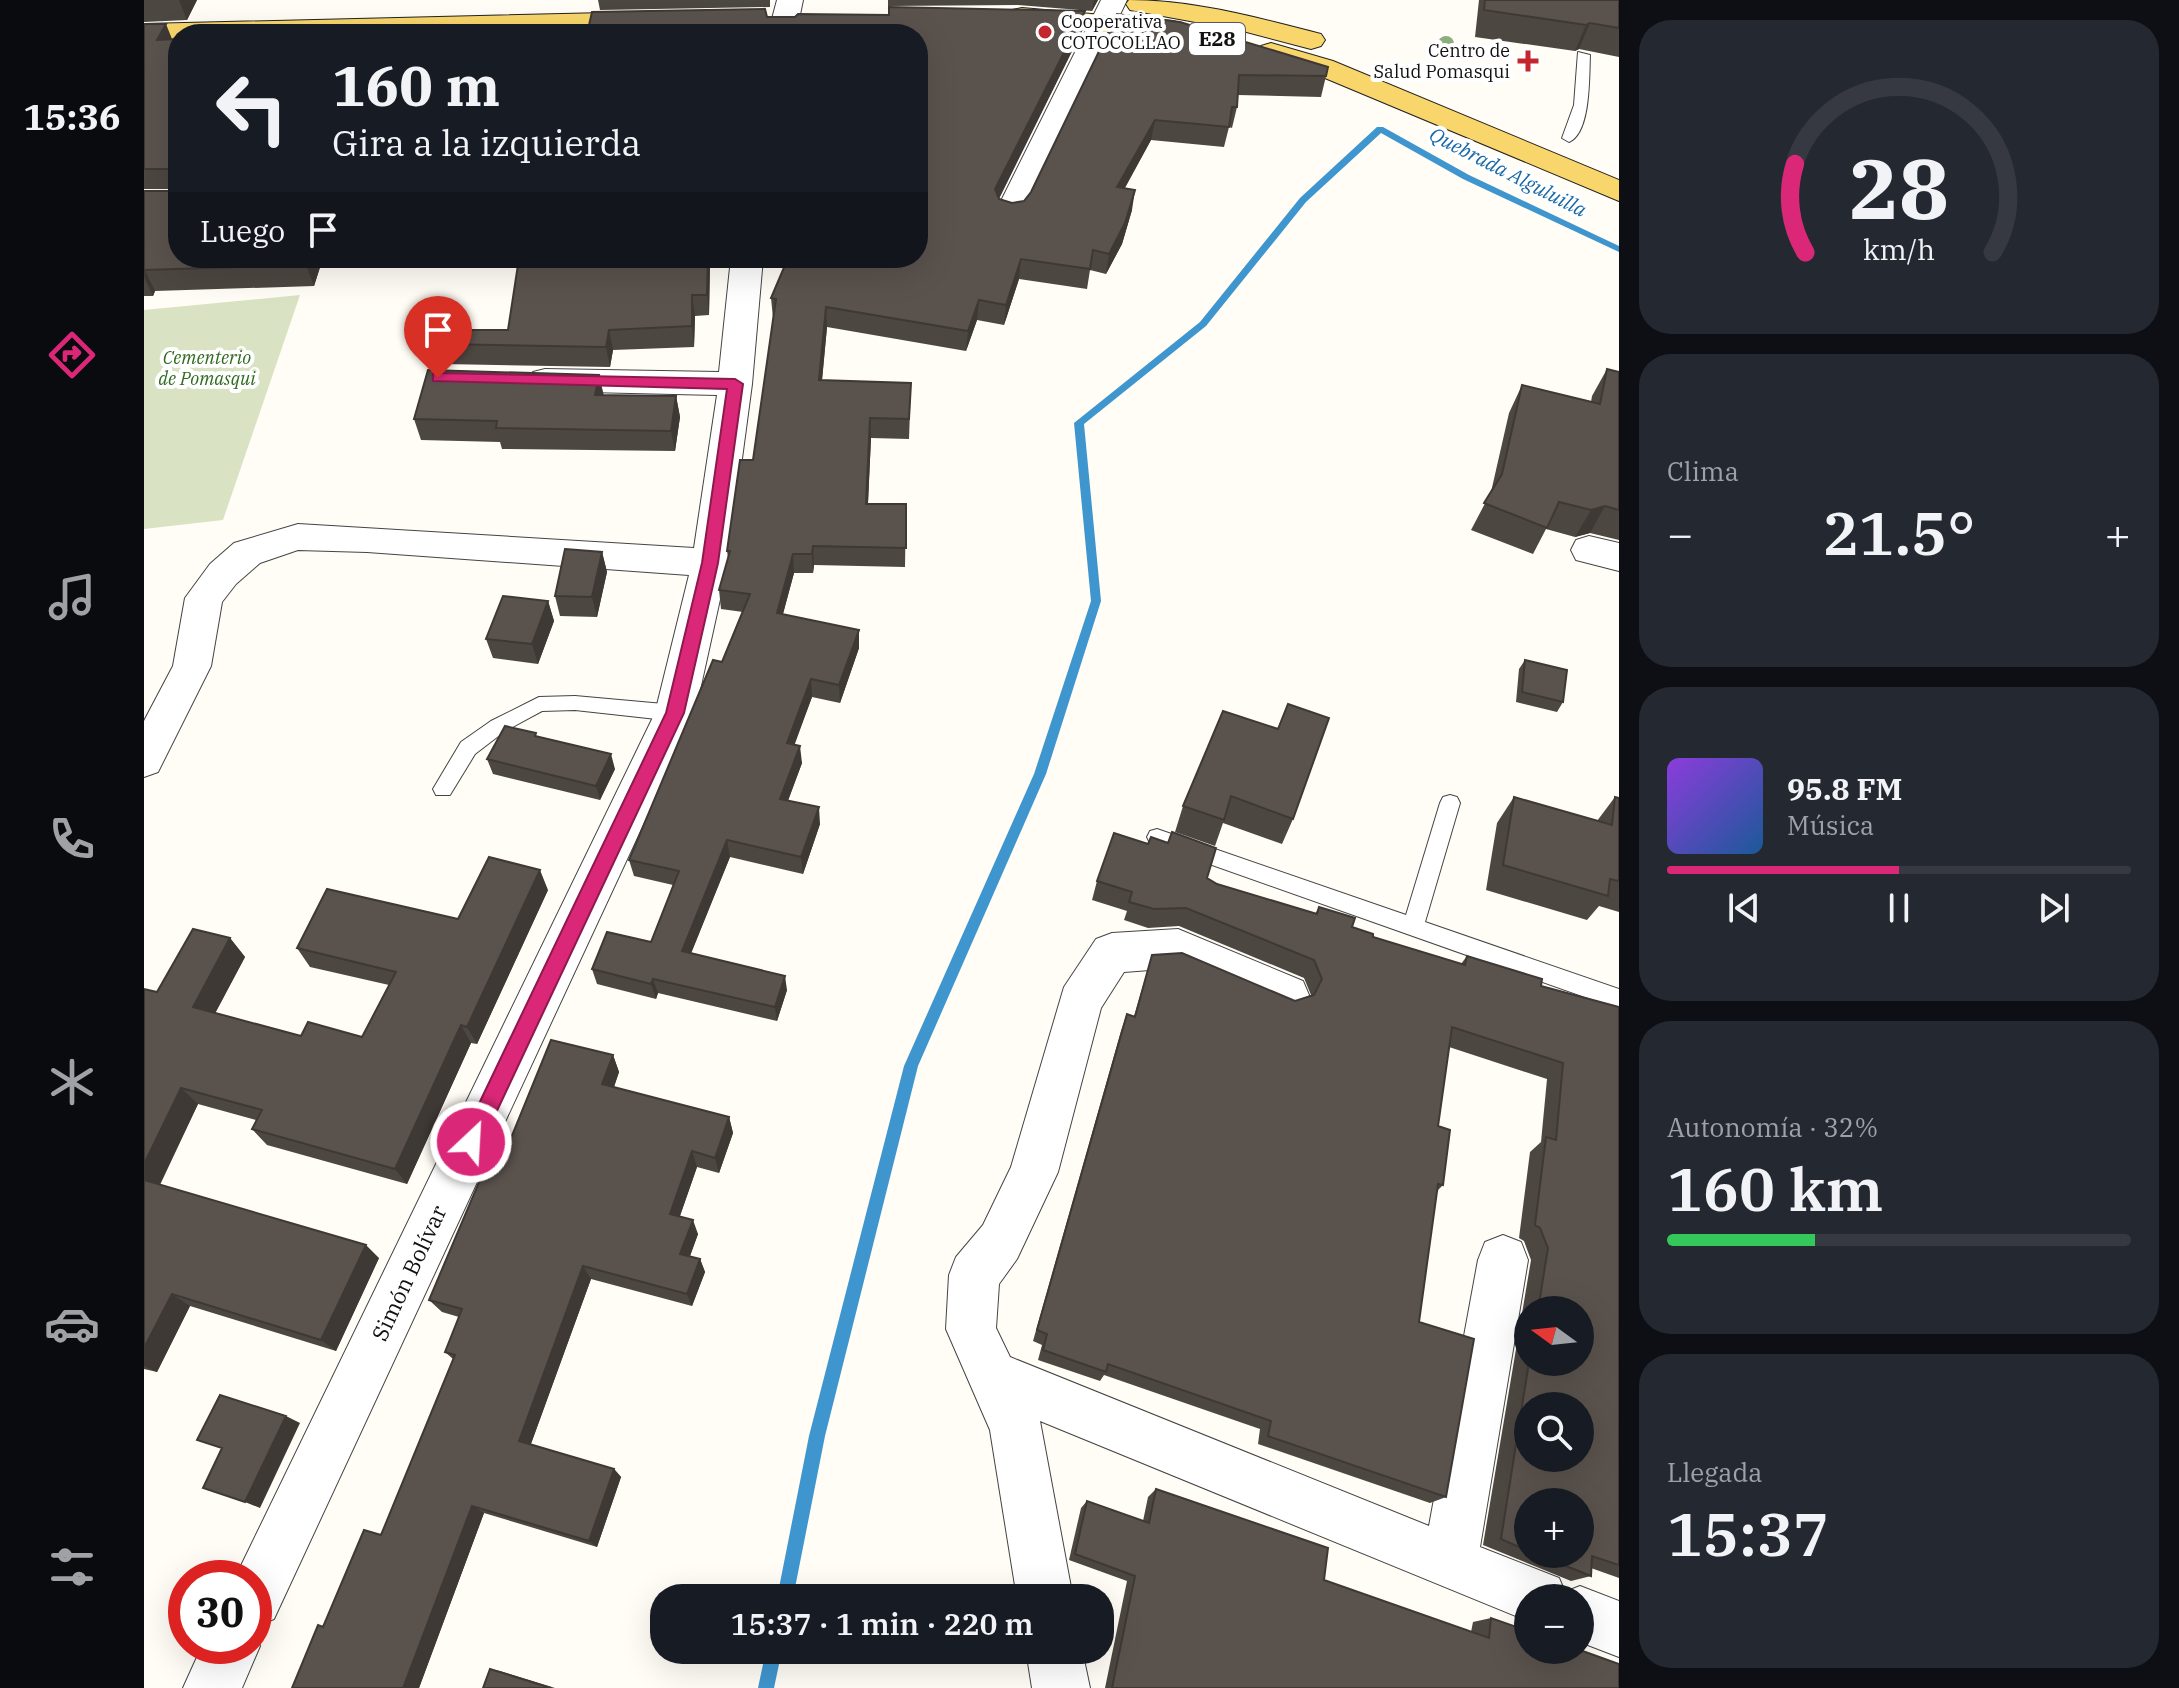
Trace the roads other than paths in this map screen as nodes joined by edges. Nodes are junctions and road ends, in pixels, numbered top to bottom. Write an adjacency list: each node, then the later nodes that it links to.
1 (1110, 6): 4 (main road, E28); 12 (main road, E28); 14 (main road, E28); 15 (street)
2 (678, 10): 3 (main road); 8 (main road)
3 (144, 13)
4 (988, 16)
5 (786, 17): 6 (main road); 7 (main road)
6 (819, 18)
7 (757, 19)
8 (525, 24)
9 (144, 33): 10 (main road)
10 (168, 33)
11 (1583, 55): 13 (lane)
12 (1449, 89)
13 (1569, 138)
14 (1619, 191)
15 (1011, 211)
16 (746, 268): 18 (street, Simón Bolívar)
17 (517, 380): 18 (street)
18 (735, 384): 19 (street, Simón Bolívar)
19 (710, 563): 20 (street, Simón Bolívar); 21 (street)
20 (675, 713): 22 (lane); 30 (street, Simón Bolívar)
21 (144, 760)
22 (443, 789)
23 (1450, 803): 25 (lane)
24 (1157, 837): 25 (lane)
25 (1413, 927): 27 (lane)
26 (1287, 995): 29 (street)
27 (1619, 999)
28 (1503, 1260): 31 (street)
29 (992, 1376): 31 (street); 32 (street)
30 (272, 1561)
31 (1450, 1563): 33 (street)
32 (1043, 1584)
33 (1514, 1588)
34 (1594, 1619): 35 (street)
35 (1619, 1629)
36 (223, 1664): 38 (street)
37 (1057, 1664): 39 (street)
38 (212, 1688)
39 (1061, 1688)

